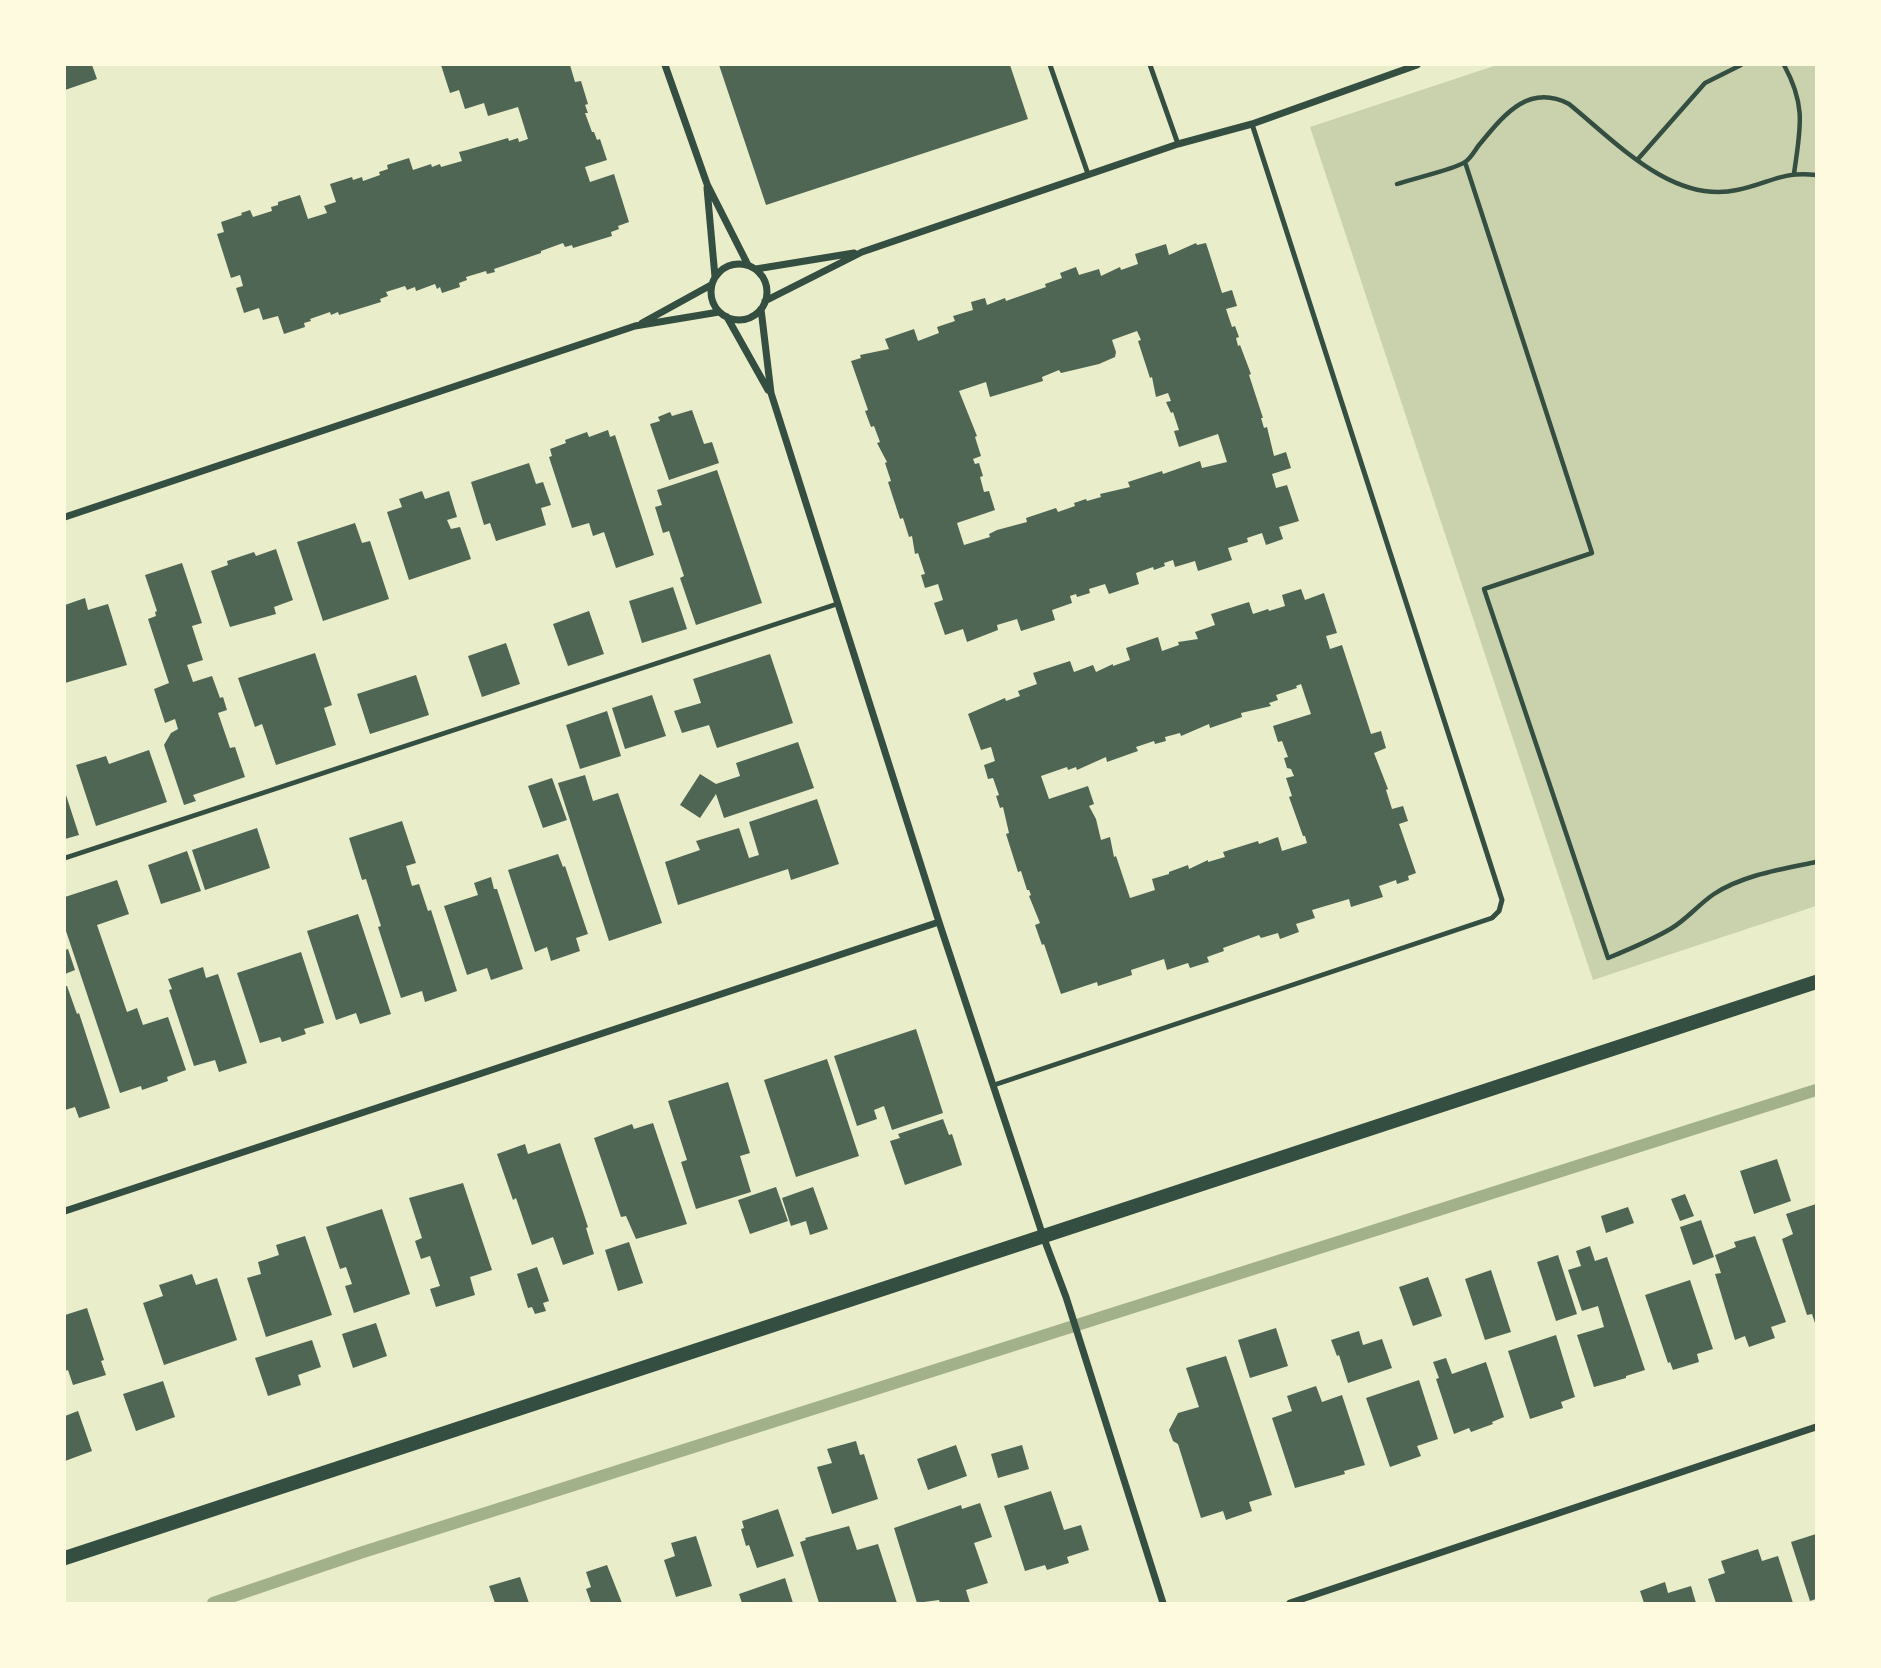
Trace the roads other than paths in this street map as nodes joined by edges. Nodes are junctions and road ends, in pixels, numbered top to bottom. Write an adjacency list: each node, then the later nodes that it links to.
1 (665, 65): 8 (street)
2 (1050, 65): 7 (lane)
3 (1150, 65): 6 (lane)
4 (1417, 65): 5 (street)
5 (1252, 124): 6 (street); 25 (lane)
6 (1178, 144): 7 (street)
7 (1088, 174): 9 (street)
8 (707, 184): 10 (street); 12 (street)
9 (862, 252): 11 (street); 14 (street)
10 (748, 265): 11 (street); 12 (street)
11 (756, 269): 14 (street)
12 (715, 277): 13 (street)
13 (711, 285): 16 (street); 18 (street)
14 (765, 301): 15 (street)
15 (761, 309): 17 (street); 19 (street)
16 (719, 312): 17 (street); 18 (street)
17 (727, 317): 19 (street)
18 (635, 326): 20 (street)
19 (771, 393): 21 (street)
20 (65, 517)
21 (837, 604): 22 (lane); 23 (street)
22 (65, 858)
23 (939, 922): 25 (street); 26 (street)
24 (1816, 982): 27 (main road)
25 (994, 1085): 27 (street)
26 (65, 1211)
27 (1043, 1236): 29 (main road); 30 (street)
28 (1816, 1427): 31 (street)
29 (65, 1558)
30 (1163, 1603)
31 (1290, 1603)

